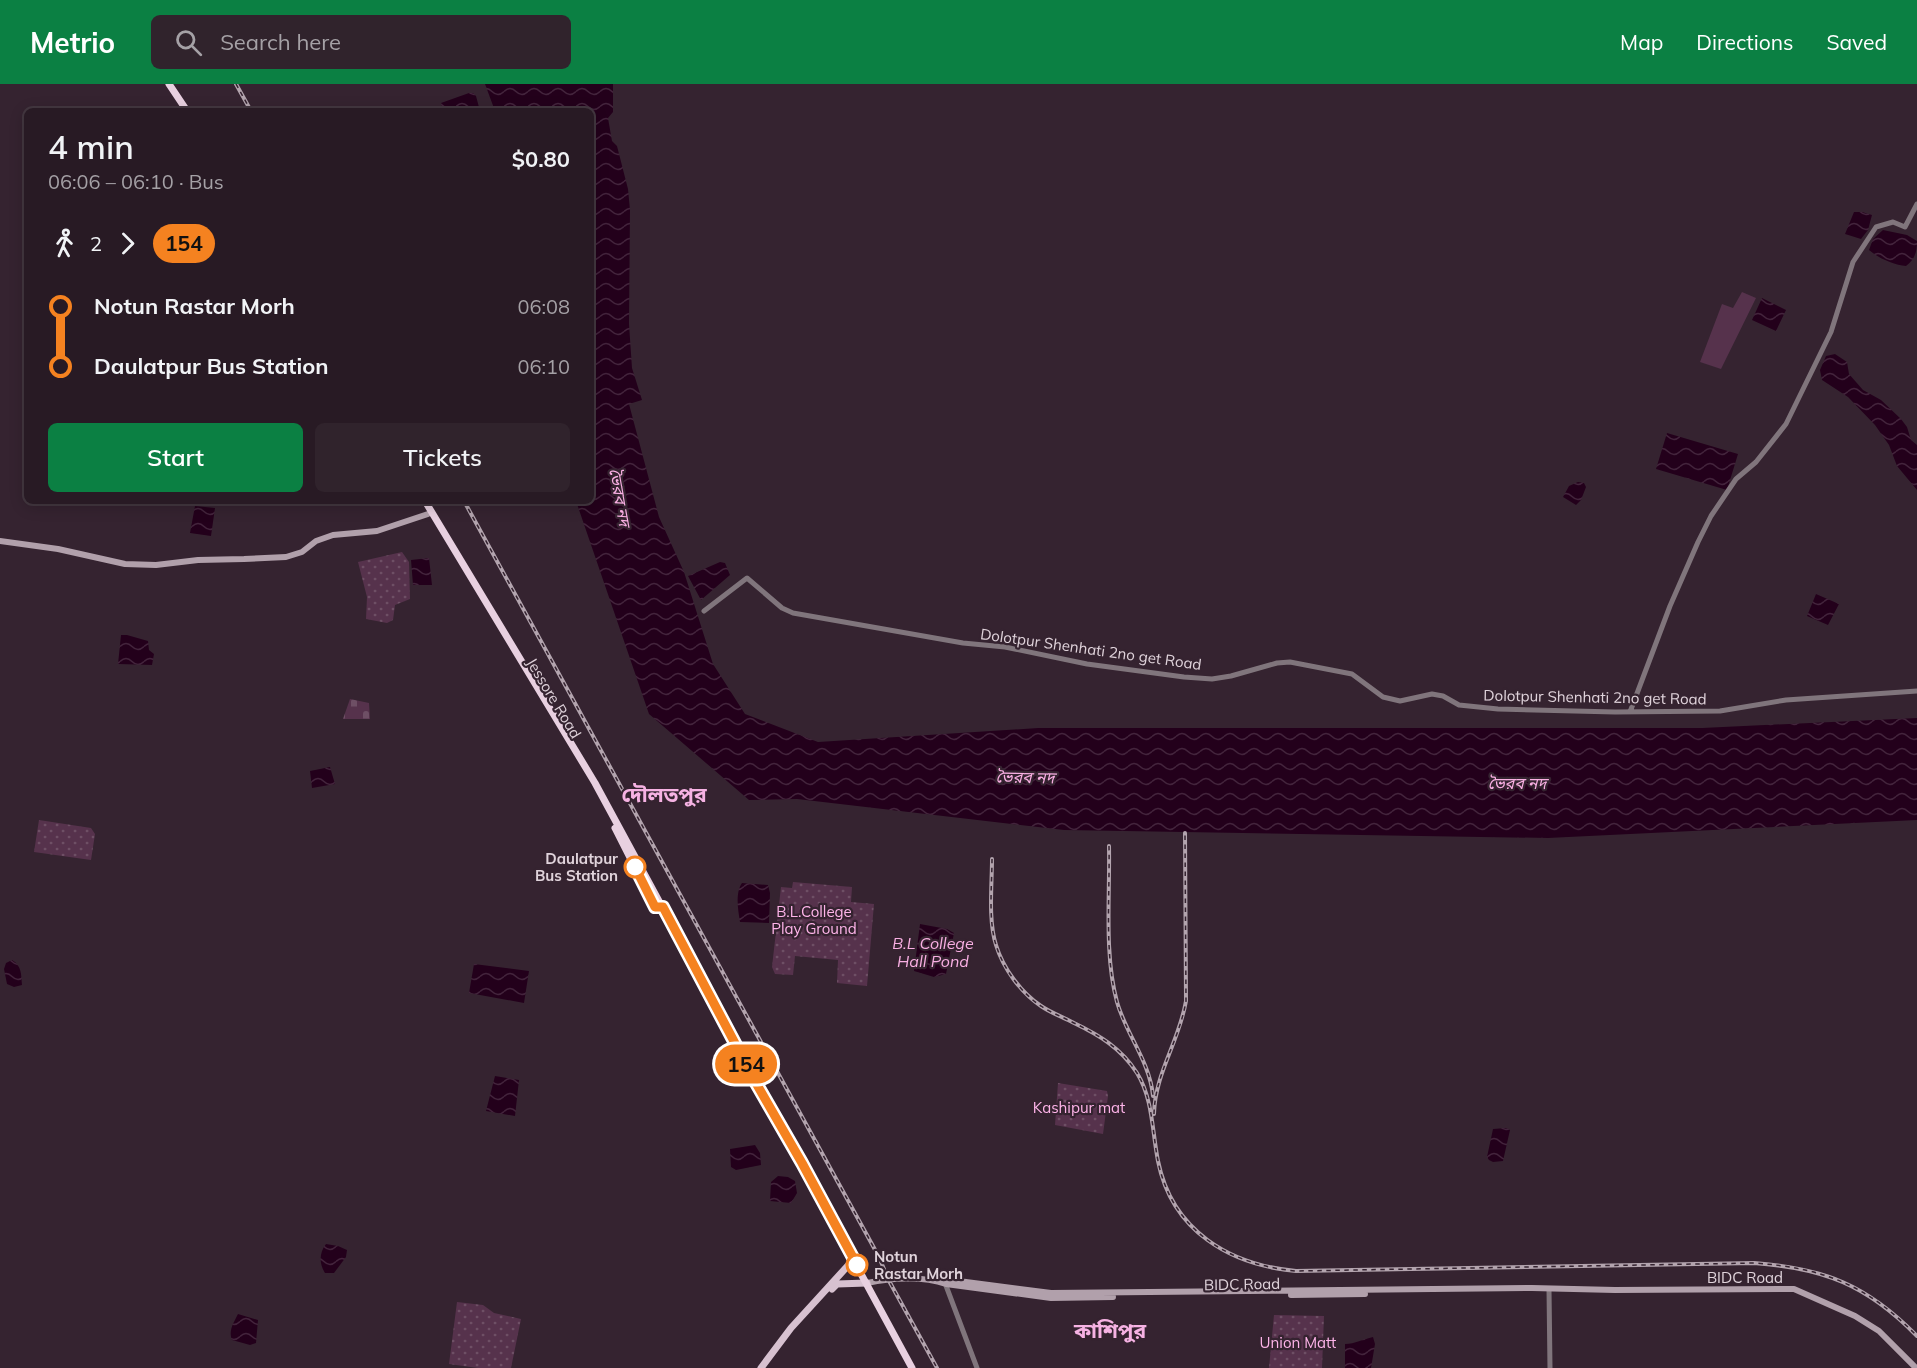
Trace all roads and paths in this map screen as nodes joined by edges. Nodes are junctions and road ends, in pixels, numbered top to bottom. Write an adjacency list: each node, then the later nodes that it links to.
1 (170, 84): 3 (highway)
2 (174, 84): 4 (highway)
3 (185, 108)
4 (190, 108)
5 (1917, 204): 12 (street)
6 (422, 504): 8 (highway, Jessore Road)
7 (427, 504): 13 (highway, Jessore Road)
8 (428, 514): 9 (main road); 13 (highway, Jessore Road)
9 (0, 541)
10 (704, 611): 12 (street, Dolotpur Shenhati 2no get Road)
11 (1917, 692): 12 (street, Dolotpur Shenhati 2no get Road)
12 (1630, 712)
13 (663, 907): 14 (highway, Jessore Road)
14 (854, 1259): 16 (highway, Jessore Road); 18 (main road)
15 (942, 1281): 16 (main road, BIDC Road); 17 (main road, BIDC Road); 20 (street)
16 (867, 1283): 18 (main road); 19 (highway, Jessore Road)
17 (1549, 1289): 21 (street); 22 (main road, BIDC Road)
18 (763, 1368)
19 (912, 1368)
20 (977, 1368)
21 (1550, 1368)
22 (1916, 1368)

